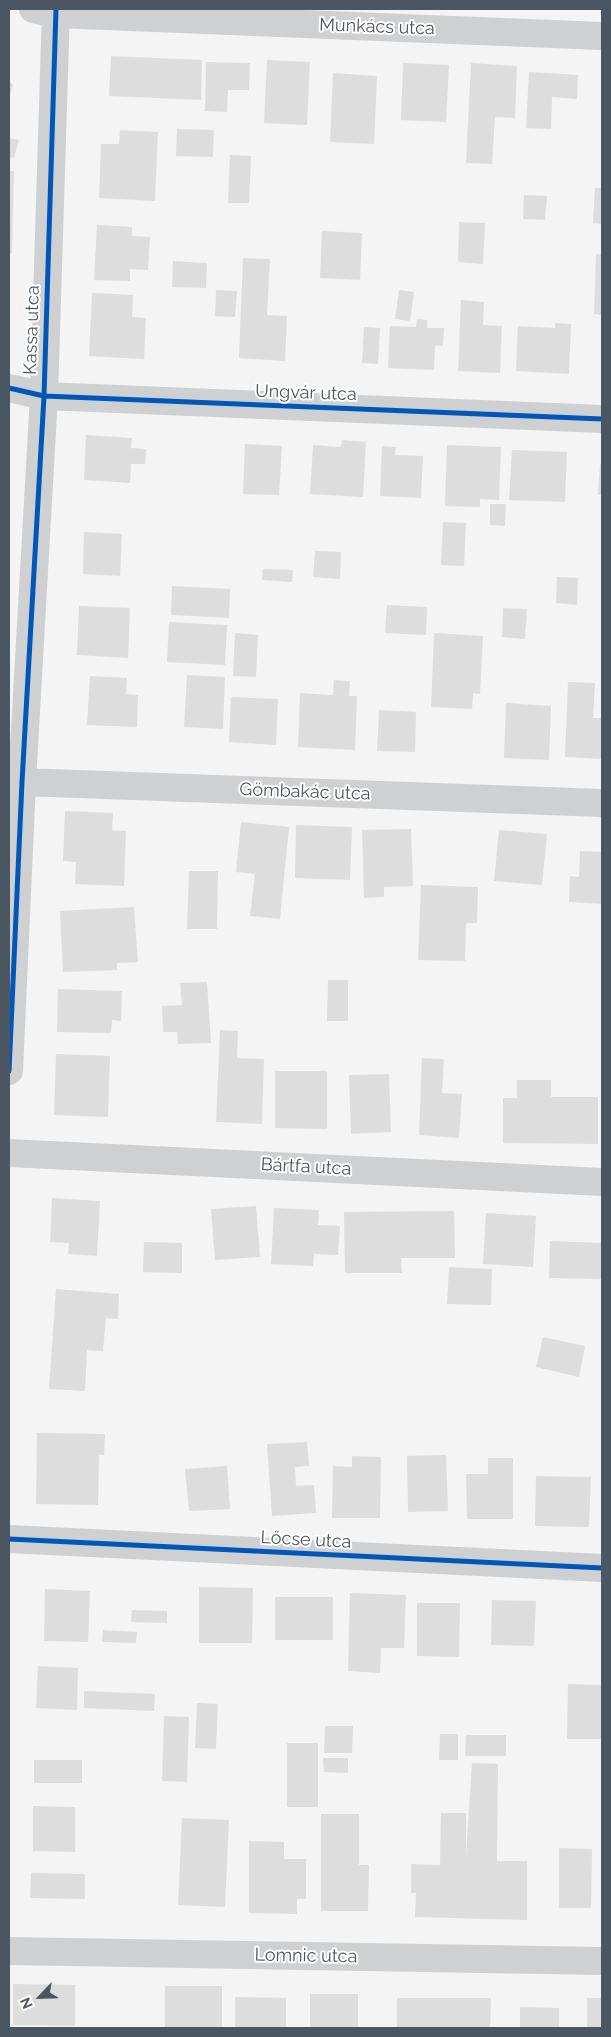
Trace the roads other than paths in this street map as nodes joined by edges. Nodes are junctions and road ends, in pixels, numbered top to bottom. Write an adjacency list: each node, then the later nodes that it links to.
1 (48, 10): 2 (street, Munkács utca); 4 (street, Kassa utca)
2 (602, 36)
3 (9, 388): 4 (street, Ungvár utca)
4 (44, 396): 5 (street, Ungvár utca); 6 (street, Kassa utca)
5 (602, 419)
6 (15, 781): 7 (street, Gömbakác utca); 8 (street, Kassa utca)
7 (602, 803)
8 (9, 1071)
9 (9, 1153): 10 (street, Bártfa utca)
10 (602, 1182)
11 (9, 1539): 12 (street, Lőcse utca)
12 (602, 1568)
13 (9, 1951): 14 (street, Lomnic utca)
14 (602, 1960)

